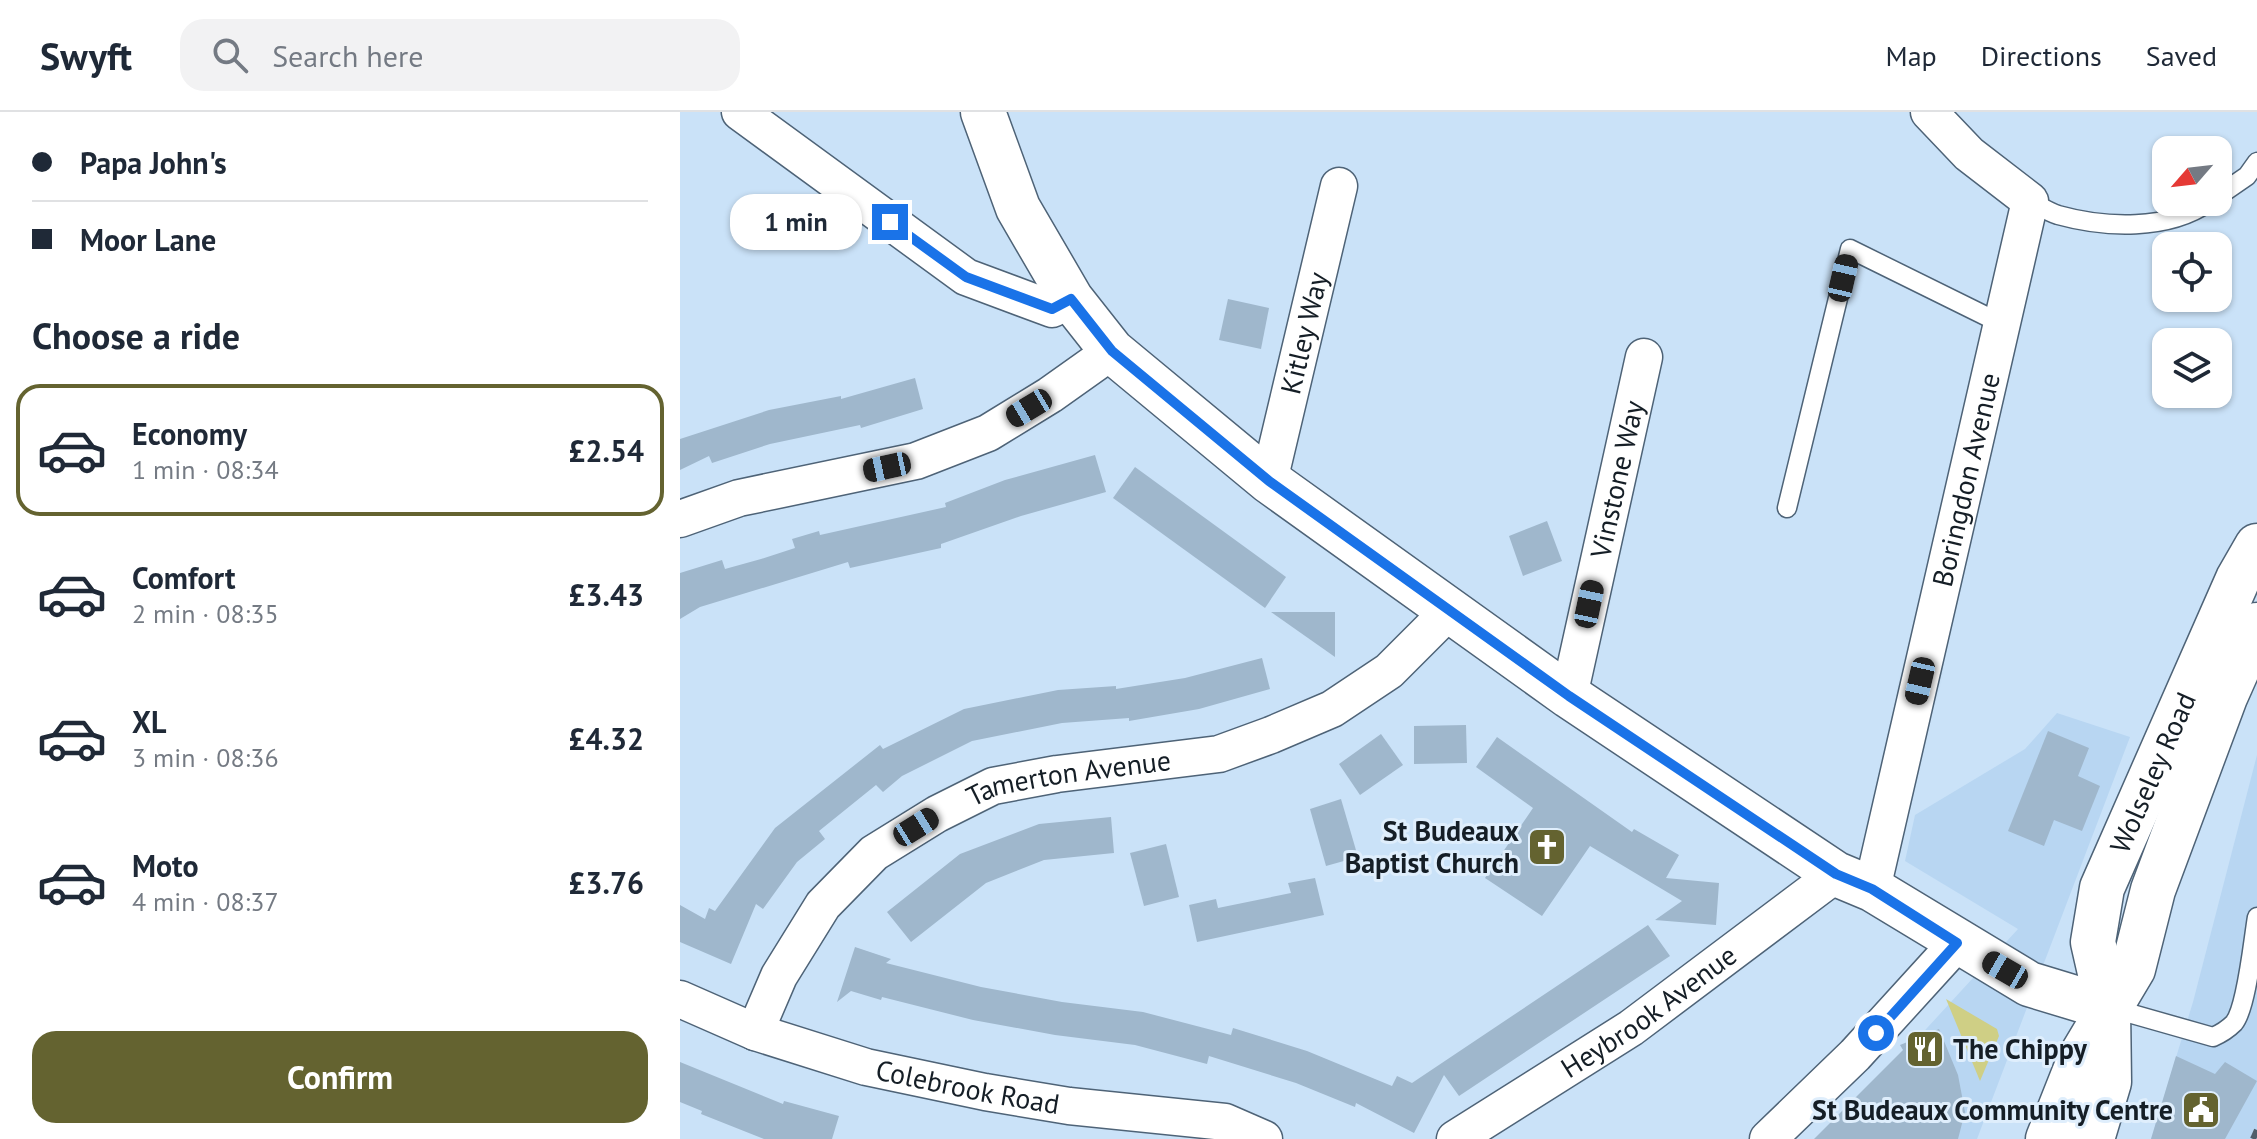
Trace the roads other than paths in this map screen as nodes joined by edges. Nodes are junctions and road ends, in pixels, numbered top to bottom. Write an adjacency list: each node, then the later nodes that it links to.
1 (740, 112): 9 (street)
2 (983, 112): 9 (street)
3 (1929, 112): 7 (street)
4 (2257, 162): 6 (lane)
5 (1339, 186): 13 (street, Kitley Way)
6 (2232, 186)
7 (2030, 201): 8 (lane); 10 (street, Boringdon Avenue)
8 (2173, 216)
9 (1071, 299): 11 (street)
10 (2002, 324): 14 (lane); 20 (street, Boringdon Avenue)
11 (1112, 351): 13 (street); 15 (street)
12 (1644, 357): 19 (street, Vinstone Way)
13 (1269, 481): 17 (street)
14 (1787, 508)
15 (680, 519)
16 (2257, 546): 24 (street, Wolseley Road)
17 (1450, 610): 19 (street); 25 (street, Tamerton Avenue)
18 (2257, 625): 24 (street, Wolseley Road)
19 (1569, 696): 20 (street)
20 (1854, 882): 22 (street); 27 (street, Heybrook Avenue)
21 (2257, 917): 24 (lane)
22 (1957, 943): 24 (street); 28 (street)
23 (680, 999): 25 (street, Colebrook Road)
24 (2108, 1008): 29 (street, Wolseley Road); 30 (street, Wolseley Road)
25 (755, 1032): 26 (street, Colebrook Road)
26 (1264, 1139)
27 (1455, 1139)
28 (1768, 1139)
29 (2048, 1139)
30 (2092, 1139)

